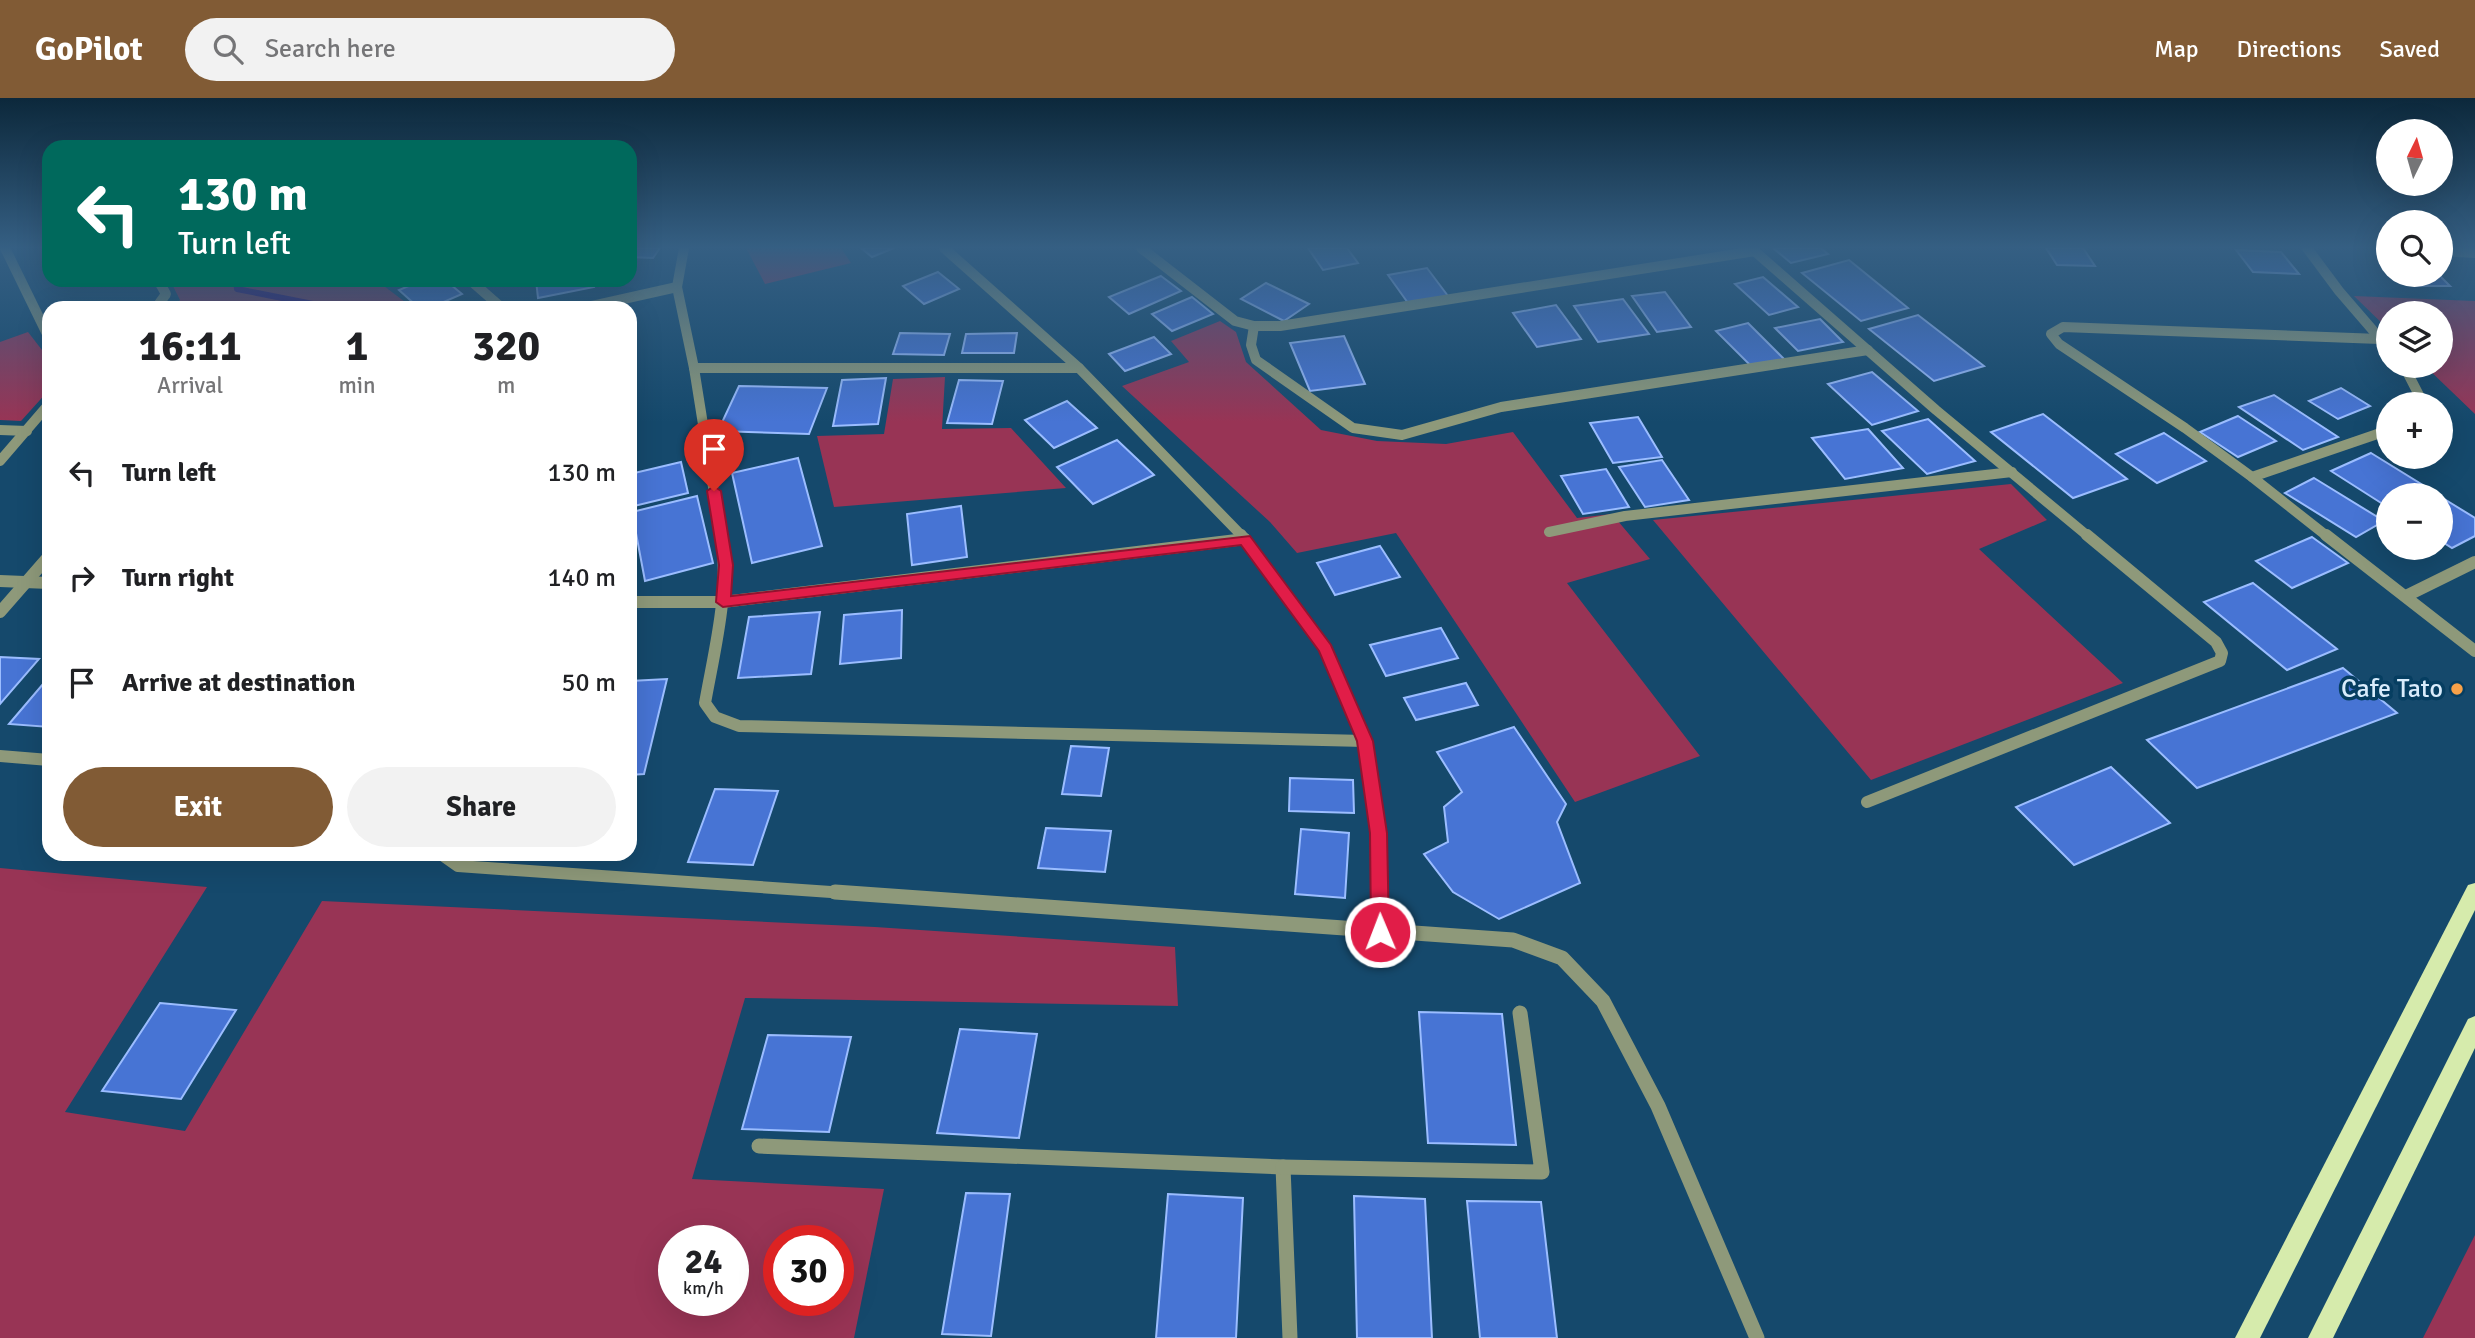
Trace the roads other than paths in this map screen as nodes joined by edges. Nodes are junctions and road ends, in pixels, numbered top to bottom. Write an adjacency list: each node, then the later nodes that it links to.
1 (33, 306): 8 (street)
2 (681, 306): 13 (street)
3 (1009, 306): 14 (street)
4 (1216, 306): 9 (street)
5 (1404, 306): 9 (street)
6 (1818, 306): 12 (street)
7 (2352, 306): 10 (street)
8 (42, 324)
9 (1254, 326): 12 (street)
10 (2376, 334)
11 (2376, 339): 21 (street)
12 (1868, 350): 20 (street)
13 (694, 368): 14 (street); 31 (street)
14 (1079, 368): 23 (street)
15 (42, 413): 17 (street)
16 (0, 430): 17 (street)
17 (27, 431): 19 (street)
18 (2376, 434): 21 (street)
19 (0, 461)
20 (2012, 472): 22 (street); 37 (street)
21 (2252, 477): 29 (street)
22 (1549, 532)
23 (1245, 539): 31 (street); 34 (street)
24 (2475, 562): 29 (street)
25 (42, 564): 27 (street)
26 (0, 580): 27 (street)
27 (27, 582): 28 (street); 32 (street)
28 (42, 583)
29 (2406, 596): 33 (street)
30 (637, 602): 31 (street)
31 (723, 602): 34 (street)
32 (0, 612)
33 (2475, 651)
34 (1365, 741): 40 (street)
35 (0, 756): 36 (street)
36 (42, 759)
37 (1867, 802)
38 (451, 861): 40 (street)
39 (2475, 891): 47 (main road)
40 (1380, 932): 46 (street)
41 (1520, 1013): 44 (street)
42 (2475, 1026): 48 (main road)
43 (759, 1146): 44 (street)
44 (1283, 1167): 45 (street)
45 (1290, 1338)
46 (1757, 1338)
47 (2247, 1338)
48 (2320, 1338)

